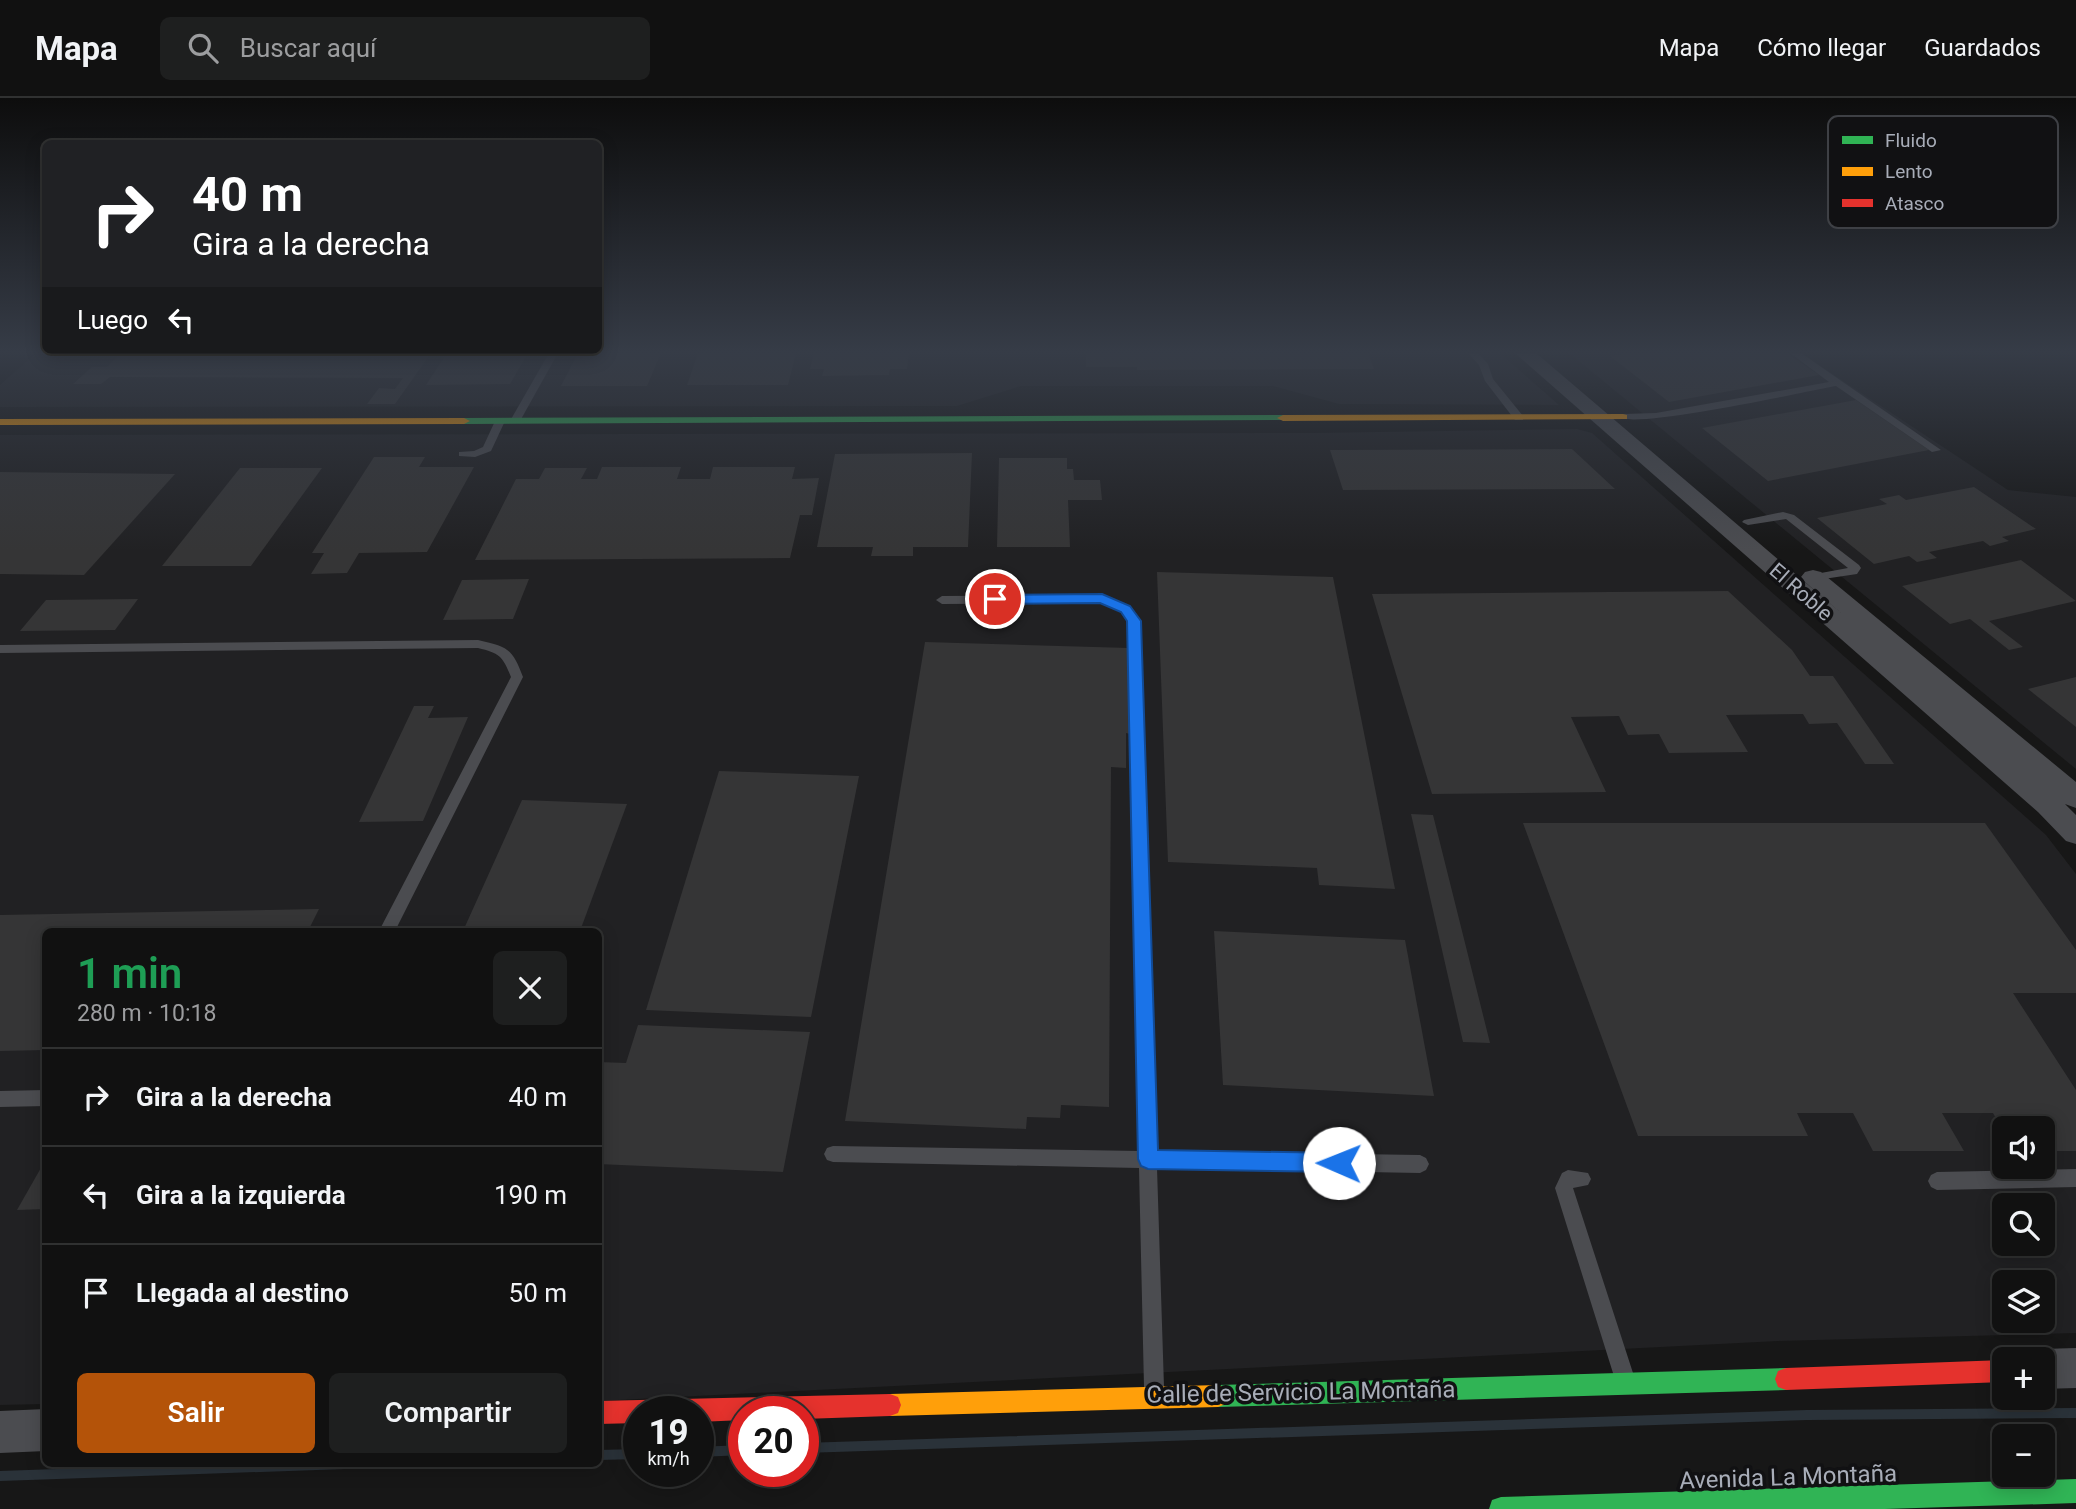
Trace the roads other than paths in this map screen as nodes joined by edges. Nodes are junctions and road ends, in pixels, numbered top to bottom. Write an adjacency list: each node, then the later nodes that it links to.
1 (1234, 419): 5 (street)
2 (1600, 419): 14 (street, El Roble)
3 (1625, 419): 9 (street, El Roble)
4 (1890, 419): 7 (lane)
5 (508, 421): 6 (street); 8 (lane)
6 (0, 422)
7 (1936, 450)
8 (463, 454)
9 (1748, 522): 10 (street, El Roble); 10 (lane)
10 (1814, 578): 13 (street, El Roble)
11 (942, 600): 19 (lane)
12 (0, 649): 15 (lane)
13 (2076, 798)
14 (2076, 833)
15 (389, 928)
16 (42, 1098): 17 (lane)
17 (0, 1099)
18 (833, 1154): 19 (lane)
19 (1148, 1159): 20 (lane); 28 (lane)
20 (1420, 1164)
21 (2076, 1178): 23 (lane)
22 (1582, 1179): 27 (lane)
23 (1937, 1181)
24 (2076, 1368): 25 (street)
25 (2055, 1369)
26 (1992, 1371): 27 (street, Calle de Servicio La Montaña)
27 (1627, 1385): 28 (street, Calle de Servicio La Montaña)
28 (1154, 1396): 29 (street, Calle de Servicio La Montaña)
29 (602, 1413)
30 (42, 1430): 31 (street)
31 (0, 1432)
32 (2076, 1491): 33 (street, Avenida La Montaña)
33 (1661, 1507): 34 (street, Avenida La Montaña)
34 (1500, 1509)

